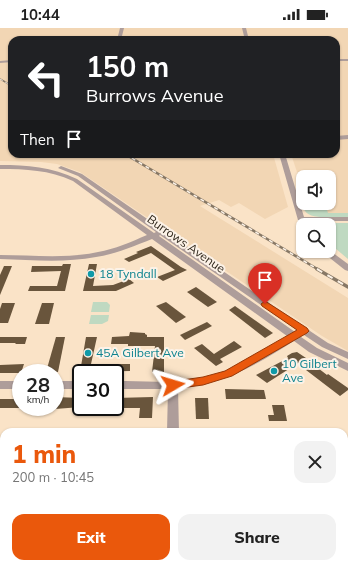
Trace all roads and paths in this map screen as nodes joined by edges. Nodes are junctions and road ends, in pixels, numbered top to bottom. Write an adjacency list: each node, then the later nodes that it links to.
1 (283, 158): 4 (street)
2 (0, 163): 7 (street, Burrows Avenue)
3 (0, 167): 8 (street, Burrows Avenue)
4 (301, 218)
5 (348, 219): 6 (street)
6 (336, 220)
7 (161, 232): 8 (street); 12 (street, Burrows Avenue)
8 (153, 236): 9 (street); 13 (street, Burrows Avenue)
9 (0, 257)
10 (334, 258): 11 (street)
11 (348, 268)
12 (304, 331): 13 (street); 14 (street, Burrows Avenue)
13 (294, 337): 15 (street, Burrows Avenue); 19 (street)
14 (348, 356)
15 (348, 368)
16 (0, 385): 17 (street)
17 (12, 385)
18 (124, 385): 19 (street)
19 (173, 385): 20 (street)
20 (173, 428)

